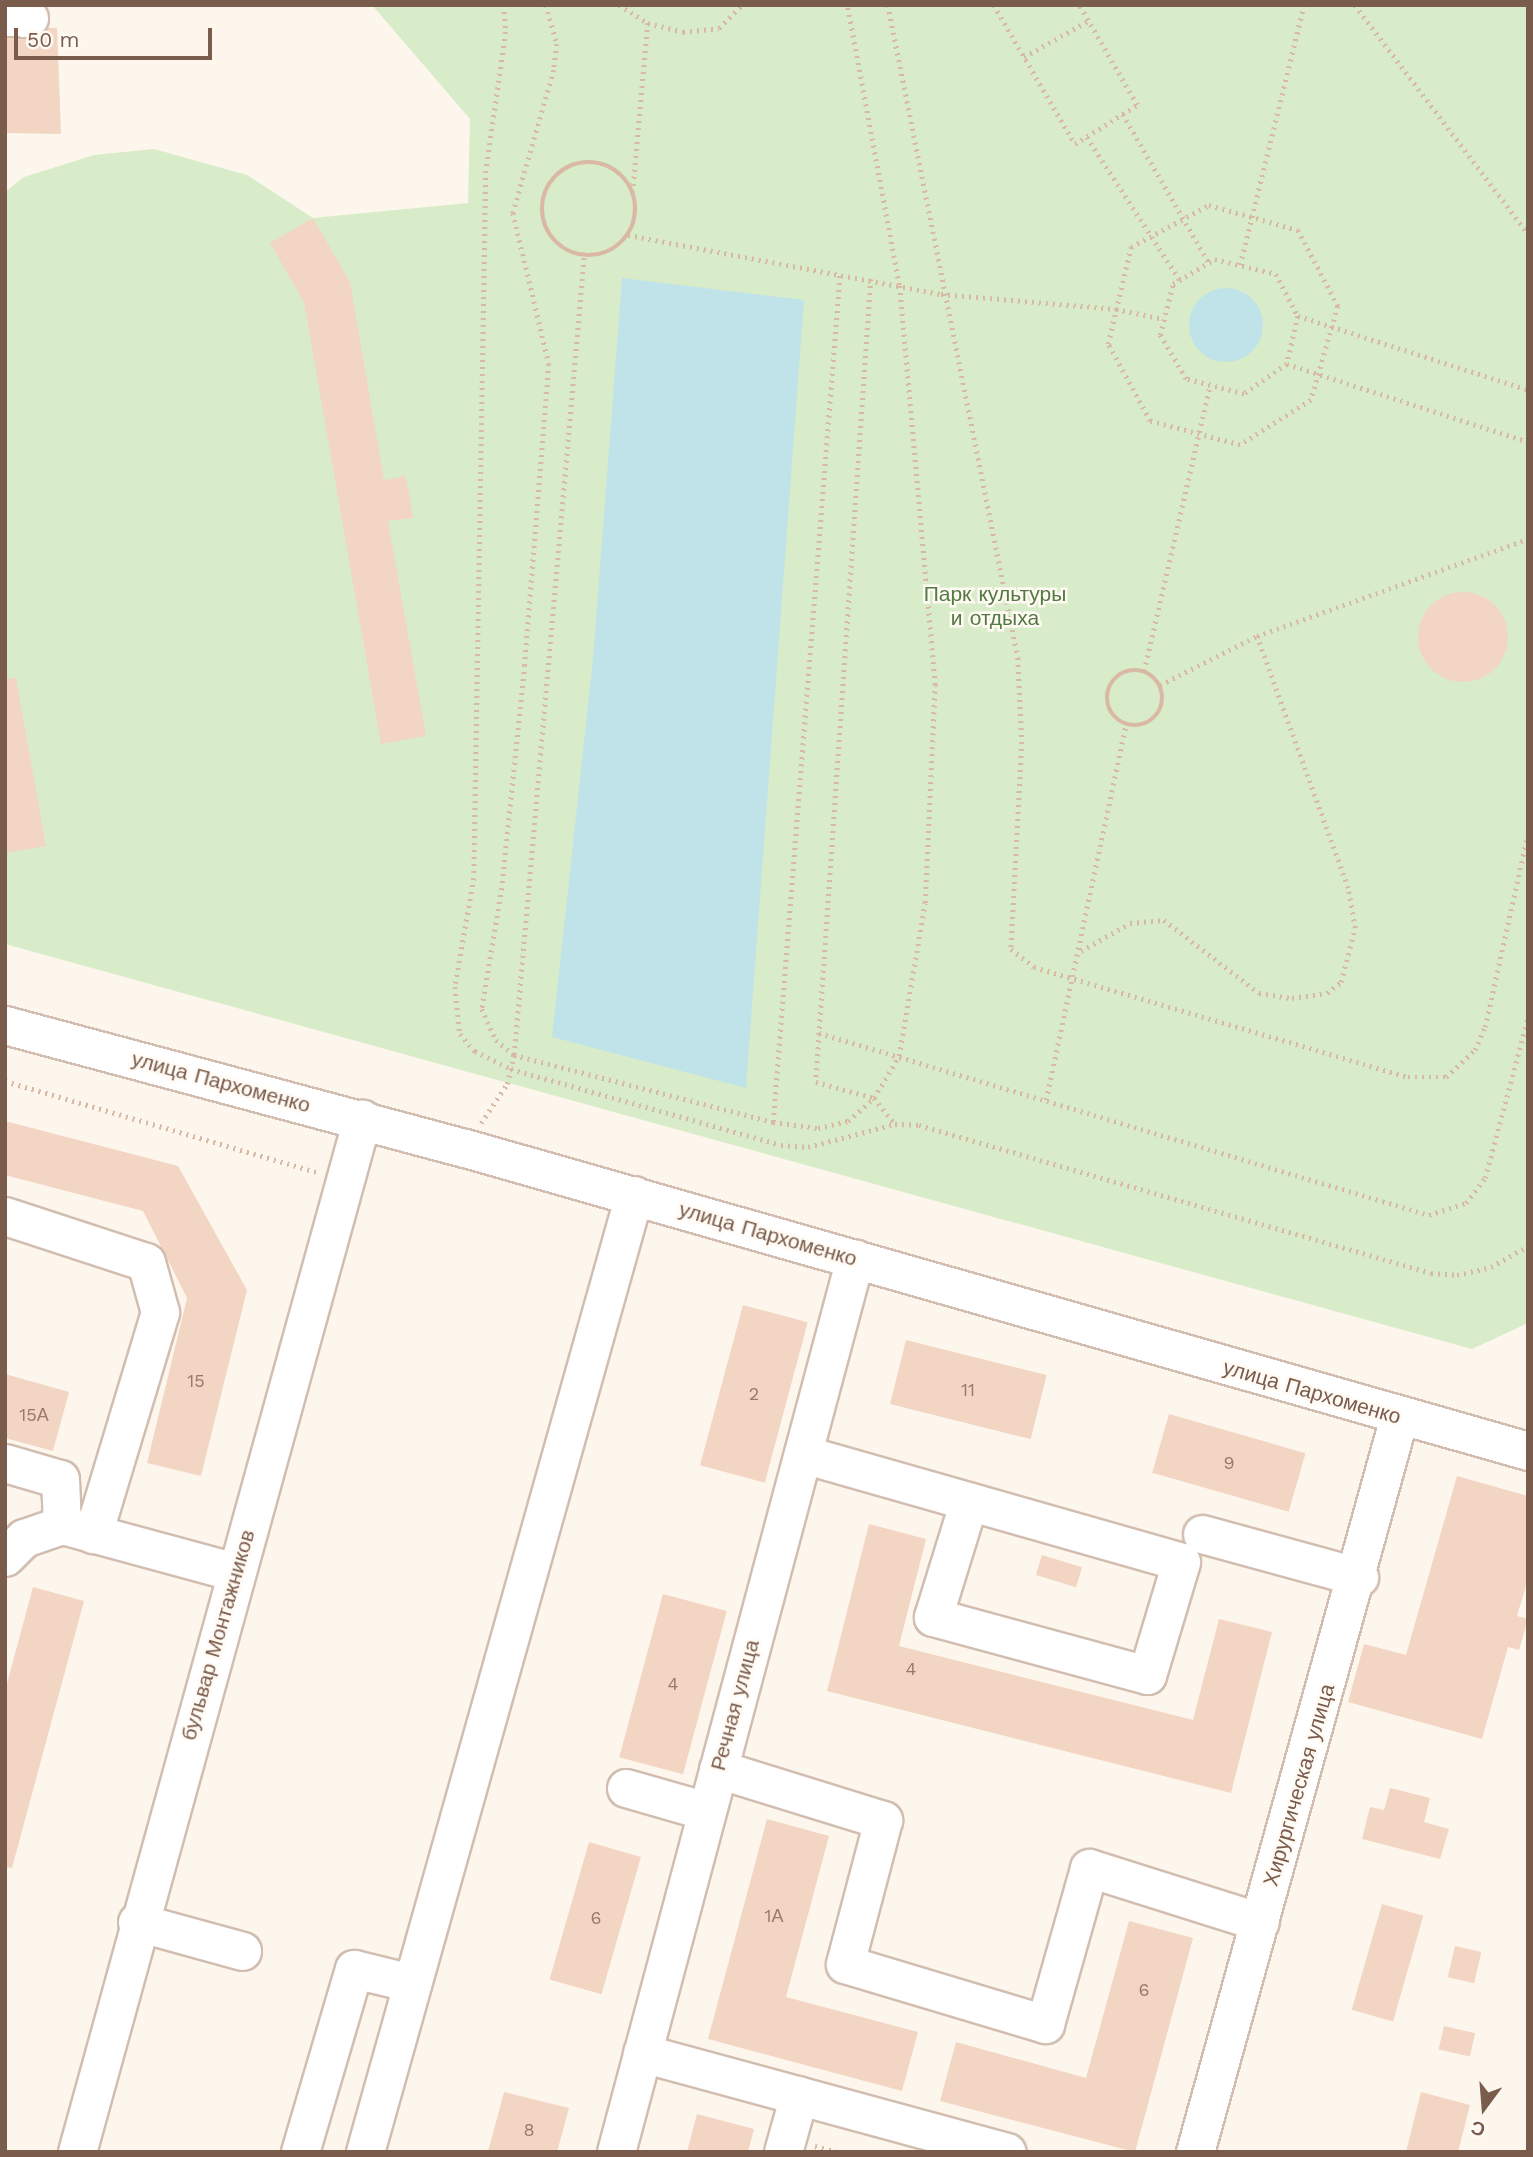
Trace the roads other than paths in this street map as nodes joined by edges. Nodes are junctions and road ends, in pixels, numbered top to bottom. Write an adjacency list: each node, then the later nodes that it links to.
1 (5, 1025): 2 (street, улица Пархоменко)
2 (362, 1119): 3 (street, улица Пархоменко); 14 (street, бульвар Монтажников)
3 (634, 1195): 5 (street, улица Пархоменко); 22 (street)
4 (5, 1216): 11 (street)
5 (855, 1258): 6 (street, улица Пархоменко); 8 (street, Речная улица)
6 (1399, 1417): 7 (street, улица Пархоменко); 15 (street, Хирургическая улица)
7 (1528, 1451)
8 (803, 1454): 10 (street); 16 (street, Речная улица)
9 (5, 1463): 11 (street)
10 (969, 1501): 10 (street)
11 (78, 1529): 13 (street); 14 (street)
12 (1202, 1534): 15 (street)
13 (5, 1557)
14 (235, 1572): 19 (street, бульвар Монтажников)
15 (1359, 1577): 20 (street, Хирургическая улица)
16 (718, 1769): 18 (street, Речная улица); 20 (street)
17 (626, 1788): 18 (street)
18 (706, 1811): 23 (street, Речная улица)
19 (137, 1922): 21 (street); 25 (street, бульвар Монтажников)
20 (1260, 1922): 31 (street, Хирургическая улица)
21 (242, 1951)
22 (412, 1983): 26 (street); 27 (street)
23 (642, 2053): 24 (street); 28 (street, Речная улица)
24 (799, 2095): 29 (street); 30 (street)
25 (77, 2152)
26 (300, 2152)
27 (365, 2152)
28 (616, 2152)
29 (783, 2152)
30 (1007, 2152)
31 (1195, 2152)

